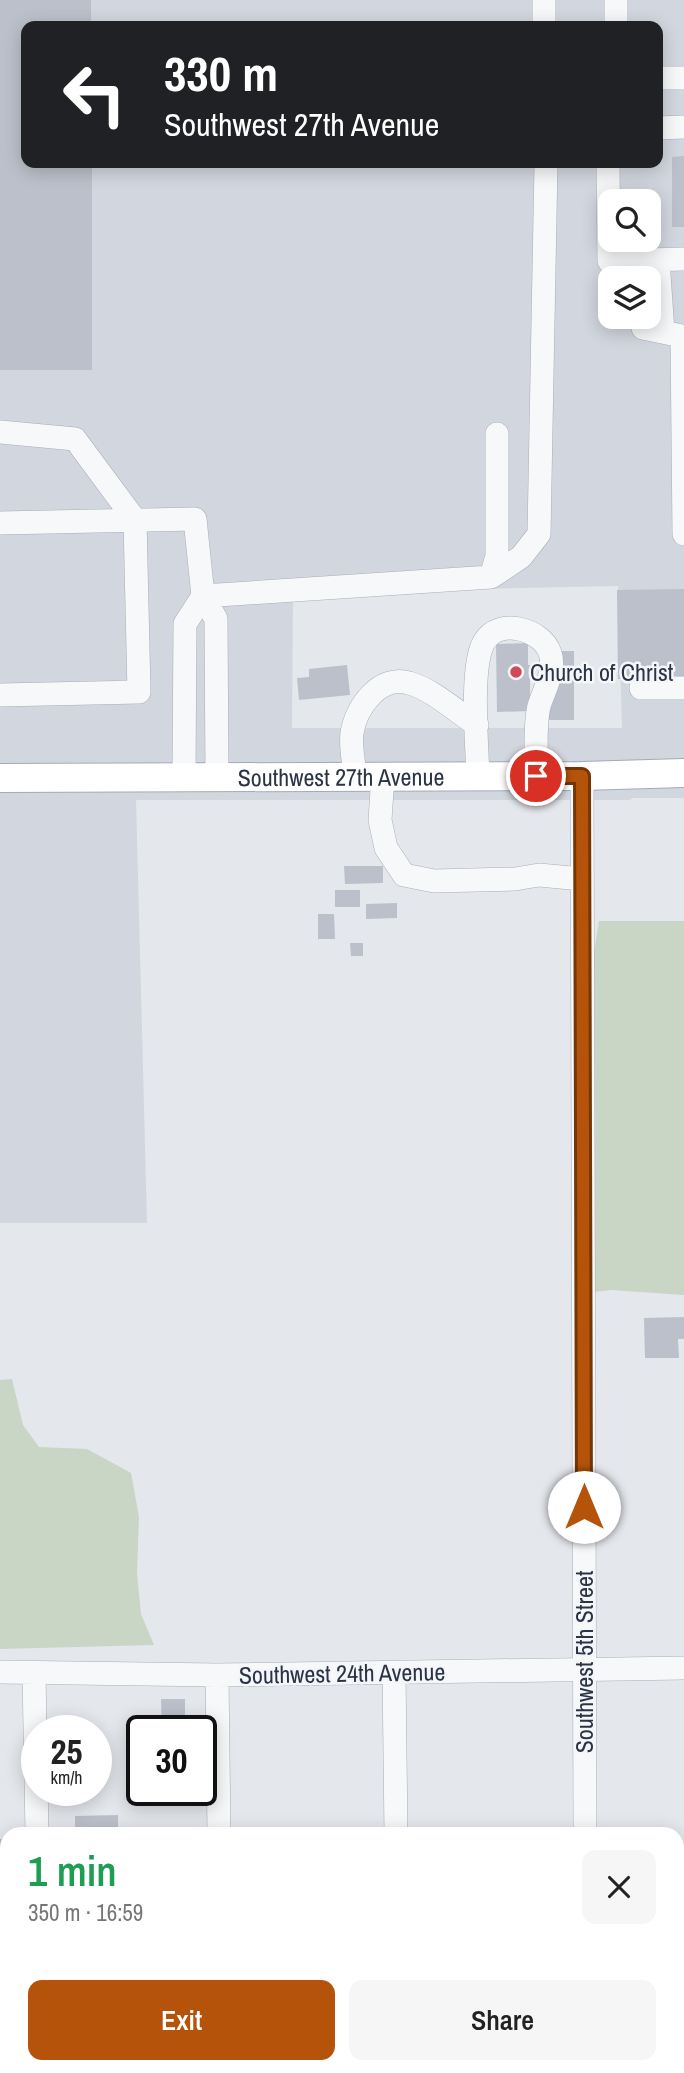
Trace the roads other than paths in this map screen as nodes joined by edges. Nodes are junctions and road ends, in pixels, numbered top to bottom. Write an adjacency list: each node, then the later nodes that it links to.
1 (544, 0): 3 (street)
2 (616, 0): 4 (street)
3 (544, 21)
4 (616, 21)
5 (663, 78): 6 (street)
6 (684, 78)
7 (684, 127): 8 (street)
8 (663, 128)
9 (546, 168): 19 (street)
10 (608, 168): 12 (street)
11 (684, 259): 12 (street)
12 (659, 260): 13 (street)
13 (668, 333): 18 (street)
14 (0, 432): 16 (street)
15 (497, 434): 19 (street)
16 (135, 520): 17 (street); 20 (street); 23 (street)
17 (0, 523)
18 (684, 534)
19 (491, 577): 20 (street)
20 (203, 596): 26 (street); 27 (street)
21 (641, 688): 22 (street)
22 (684, 688)
23 (0, 695)
24 (477, 726): 28 (street); 29 (street); 30 (street)
25 (684, 773): 31 (main road, Southwest 27th Avenue)
26 (184, 776): 27 (main road, Southwest 27th Avenue); 32 (main road, Southwest 27th Avenue)
27 (217, 776): 28 (main road, Southwest 27th Avenue)
28 (369, 776): 29 (main road, Southwest 27th Avenue); 33 (street)
29 (478, 776): 30 (main road, Southwest 27th Avenue)
30 (536, 776): 31 (main road, Southwest 27th Avenue)
31 (582, 776): 33 (street, Southwest 5th Street)
32 (0, 778)
33 (582, 879): 35 (street, Southwest 5th Street)
34 (684, 1668): 35 (street, Southwest 24th Avenue)
35 (584, 1671): 38 (street, Southwest 24th Avenue); 43 (street, Southwest 5th Street)
36 (0, 1672): 37 (street, Southwest 24th Avenue)
37 (34, 1673): 39 (street, Southwest 24th Avenue); 40 (street)
38 (394, 1673): 39 (street, Southwest 24th Avenue); 42 (street)
39 (217, 1675): 41 (street)
40 (37, 1827)
41 (219, 1827)
42 (396, 1827)
43 (585, 1827)

